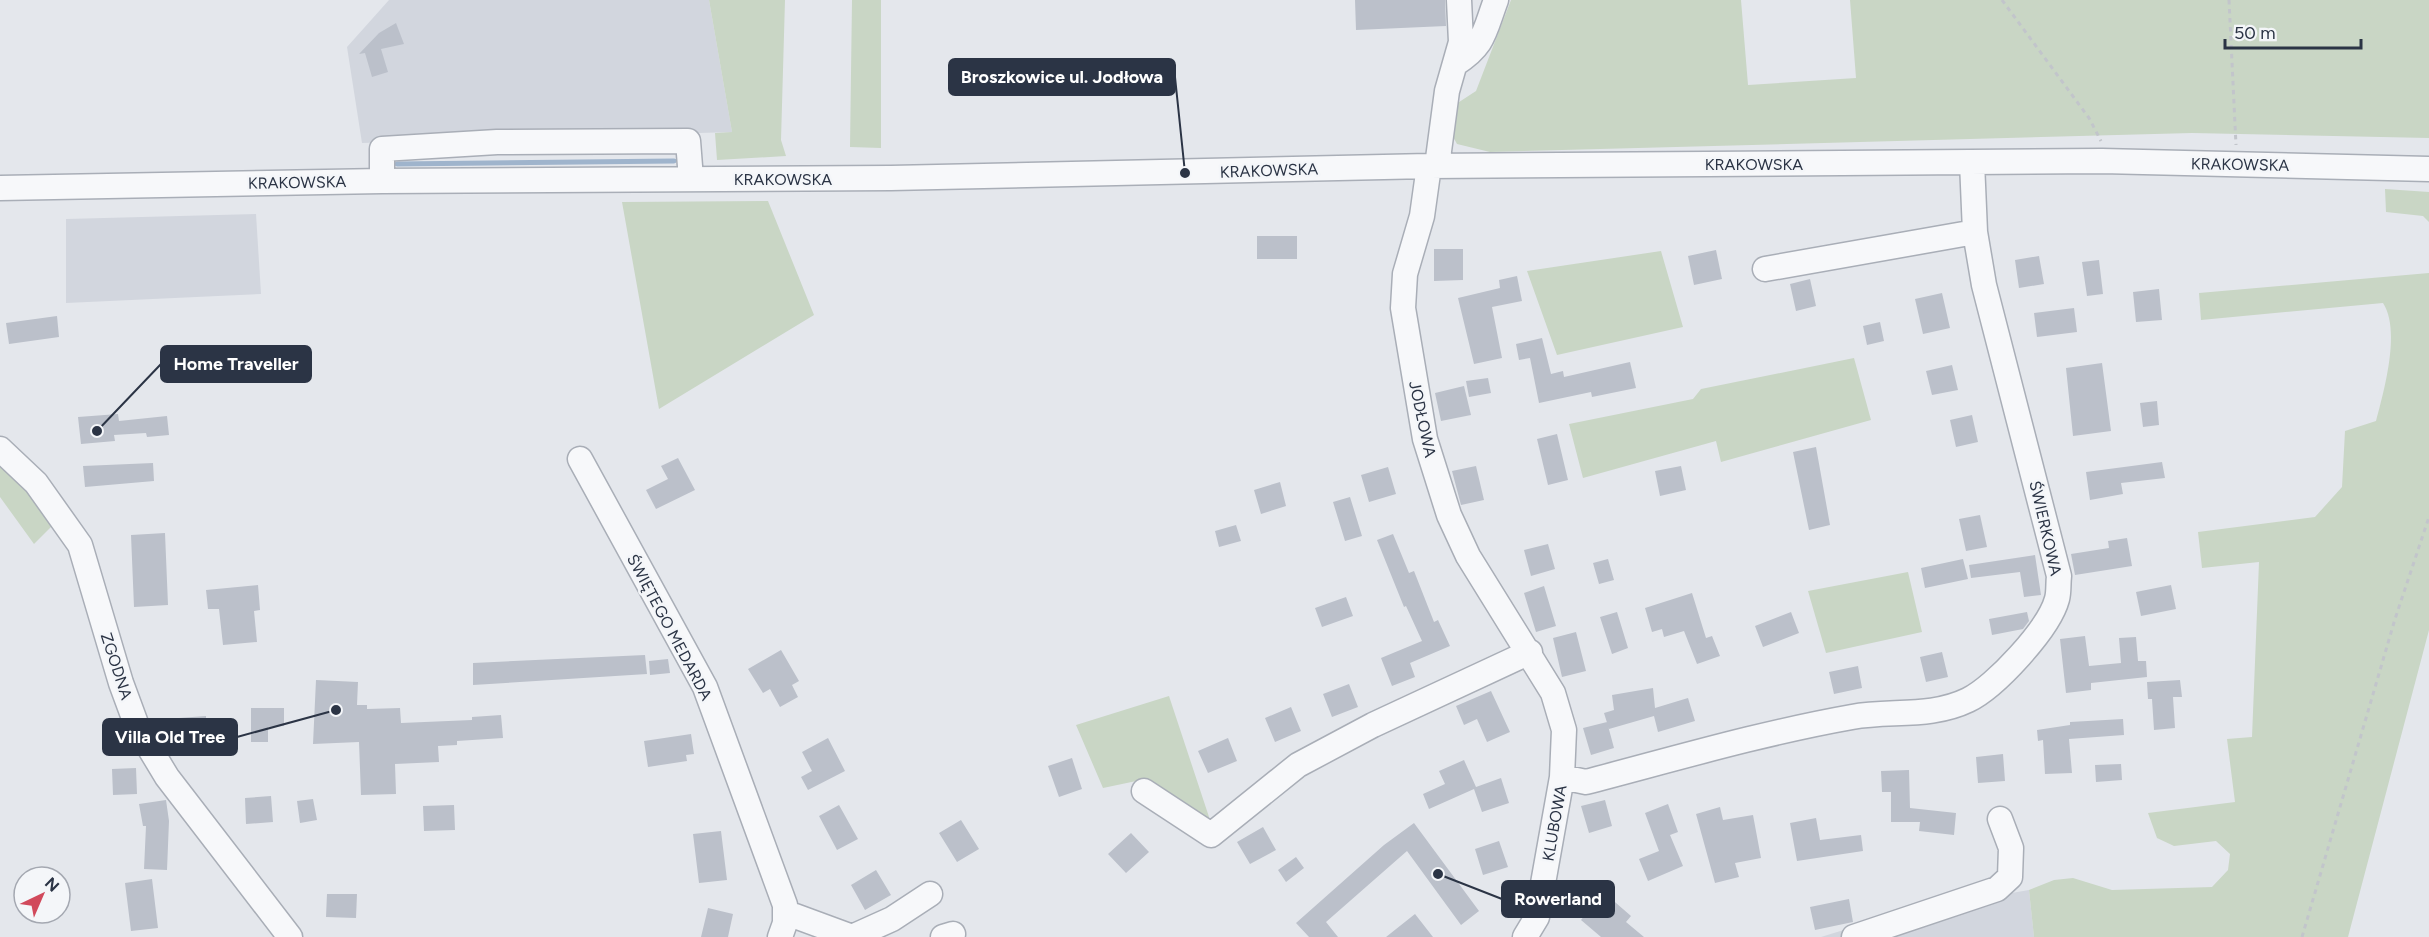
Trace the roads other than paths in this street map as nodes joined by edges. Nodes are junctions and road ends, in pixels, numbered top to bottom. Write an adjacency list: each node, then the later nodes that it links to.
1 (1460, 0): 3 (street, JODŁOWA)
2 (1496, 0): 3 (street)
3 (1455, 64): 5 (street, JODŁOWA)
4 (1972, 162): 5 (street, KRAKOWSKA); 6 (street, KRAKOWSKA); 10 (street, ŚWIERKOWA)
5 (1433, 166): 7 (street, KRAKOWSKA); 14 (street, JODŁOWA)
6 (2429, 169)
7 (691, 179): 8 (street, KRAKOWSKA); 8 (street)
8 (382, 181): 9 (street, KRAKOWSKA)
9 (0, 188)
10 (1975, 232): 11 (street); 15 (street, ŚWIERKOWA)
11 (1765, 269)
12 (0, 449): 20 (street, ZGODNA)
13 (580, 459): 19 (street, ŚWIĘTEGO MEDARDA)
14 (1530, 652): 15 (street, JODŁOWA); 16 (street)
15 (1562, 777): 22 (street, KLUBOWA)
16 (1144, 791)
17 (2000, 819): 23 (street)
18 (930, 894): 21 (street)
19 (782, 926): 21 (street)
20 (290, 937)
21 (852, 937)
22 (1525, 937)
23 (1854, 937)

